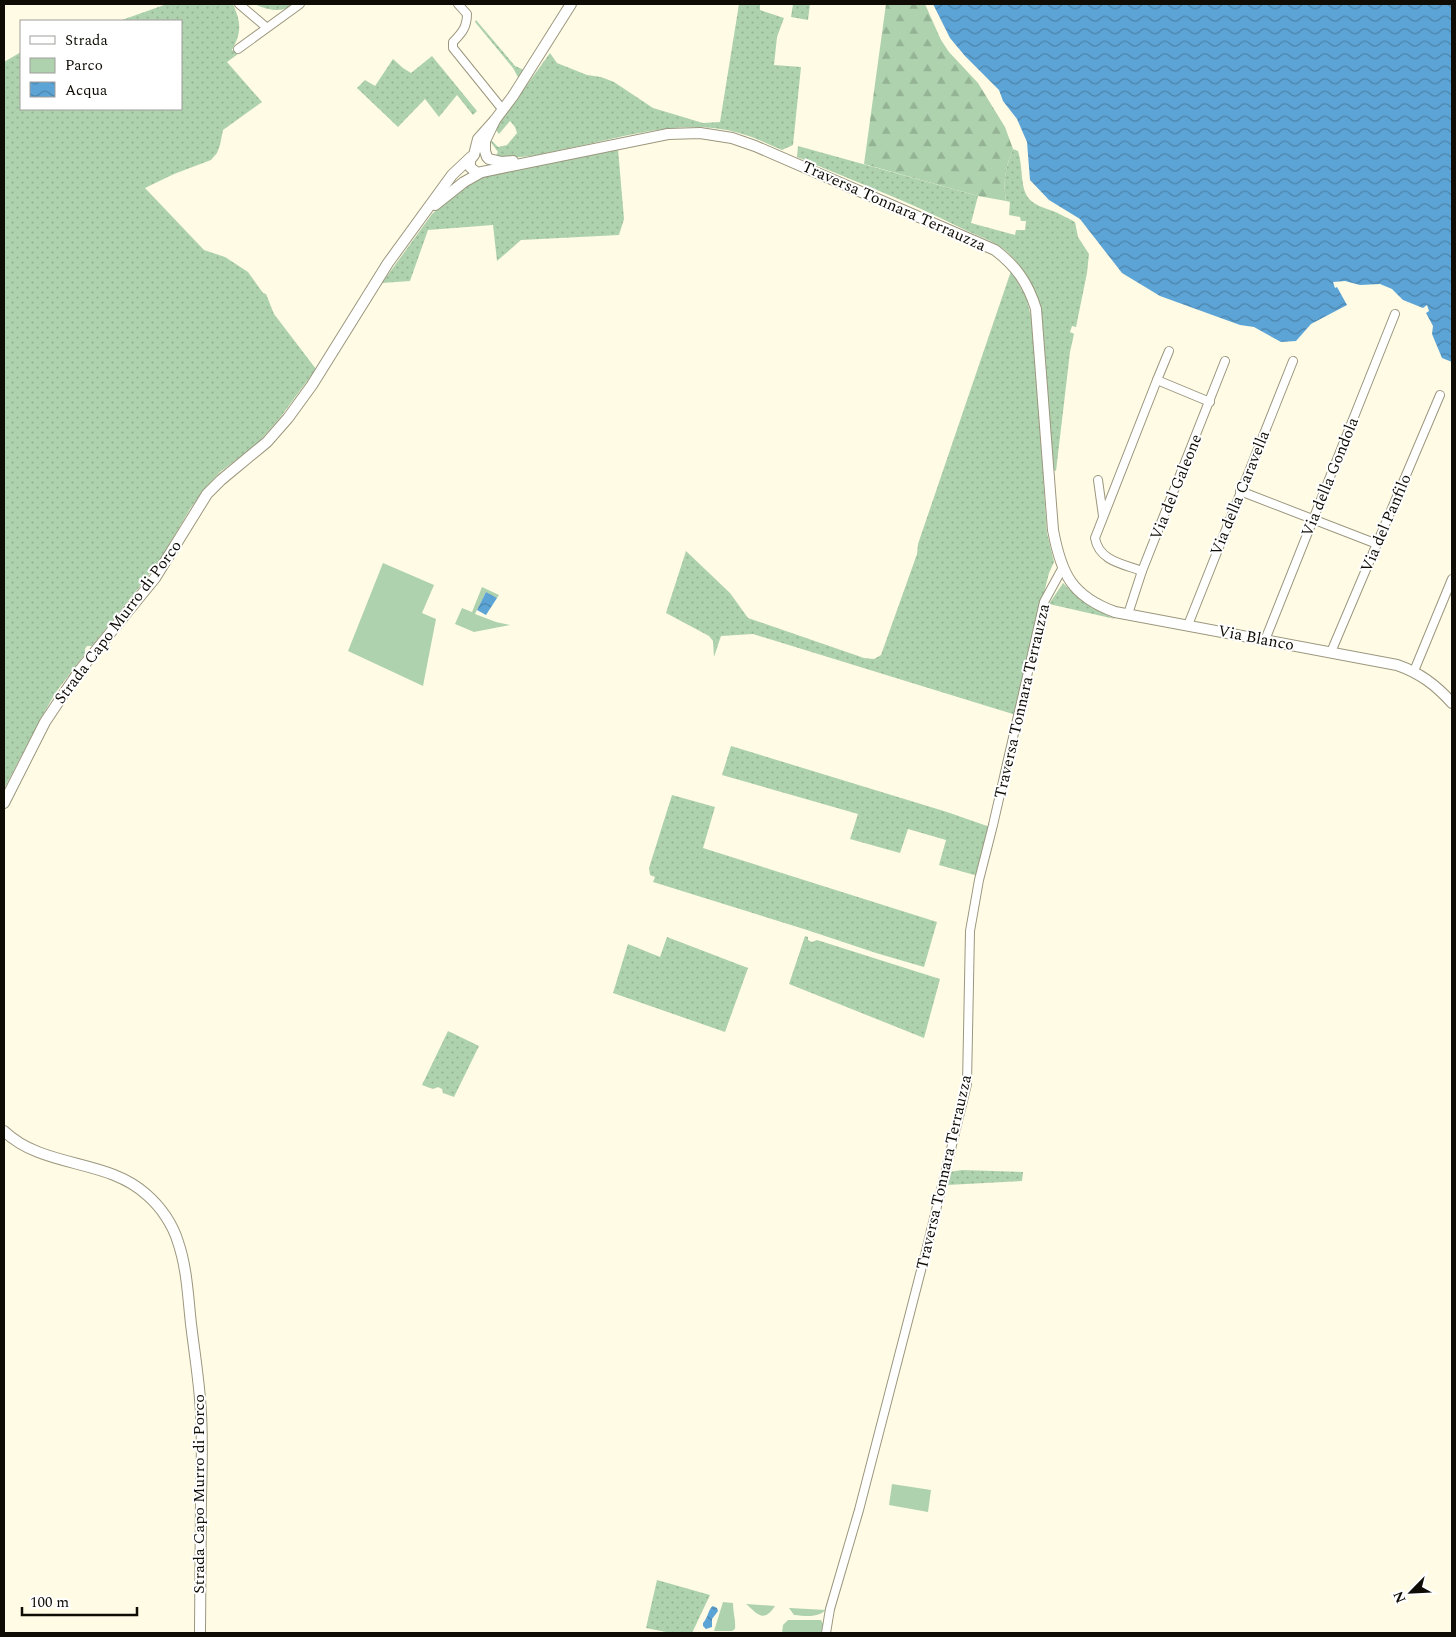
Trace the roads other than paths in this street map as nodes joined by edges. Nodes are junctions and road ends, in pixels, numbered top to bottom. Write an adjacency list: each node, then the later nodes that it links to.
1 (239, 4): 5 (street)
2 (300, 4): 5 (street)
3 (458, 4): 7 (street)
4 (571, 4): 7 (street)
5 (266, 27): 6 (street)
6 (238, 49)
7 (502, 110): 8 (street)
8 (495, 120): 9 (street); 10 (street)
9 (473, 156): 10 (street); 12 (street); 13 (street)
10 (488, 158): 11 (street); 12 (street)
11 (539, 160): 12 (street); 26 (street, Traversa Tonnara Terrauzza)
12 (483, 172): 13 (street)
13 (426, 213): 35 (street, Strada Capo Murro di Porco)
14 (1395, 314): 24 (street, Via della Gondola)
15 (1169, 351): 18 (street)
16 (1225, 361): 20 (street, Via del Galeone)
17 (1293, 361): 22 (street, Via della Caravella)
18 (1157, 380): 20 (street); 23 (street)
19 (1440, 395): 25 (street, Via del Panfilo)
20 (1210, 402): 27 (street, Via del Galeone)
21 (1098, 480): 23 (street)
22 (1240, 491): 24 (street); 30 (street, Via della Caravella)
23 (1103, 518): 27 (street)
24 (1313, 519): 25 (street); 31 (street, Via della Gondola)
25 (1377, 544): 32 (street, Via del Panfilo)
26 (1062, 569): 29 (street, Via Blanco); 38 (street, Traversa Tonnara Terrauzza)
27 (1142, 572): 29 (street, Via del Galeone)
28 (1452, 579): 33 (street)
29 (1128, 614): 30 (street, Via Blanco)
30 (1188, 625): 31 (street, Via Blanco)
31 (1265, 640): 32 (street, Via Blanco)
32 (1331, 652): 33 (street, Via Blanco)
33 (1414, 671): 34 (street, Via Blanco)
34 (1452, 703)
35 (4, 803)
36 (4, 1132): 37 (street, Strada Capo Murro di Porco)
37 (200, 1633)
38 (826, 1633)

